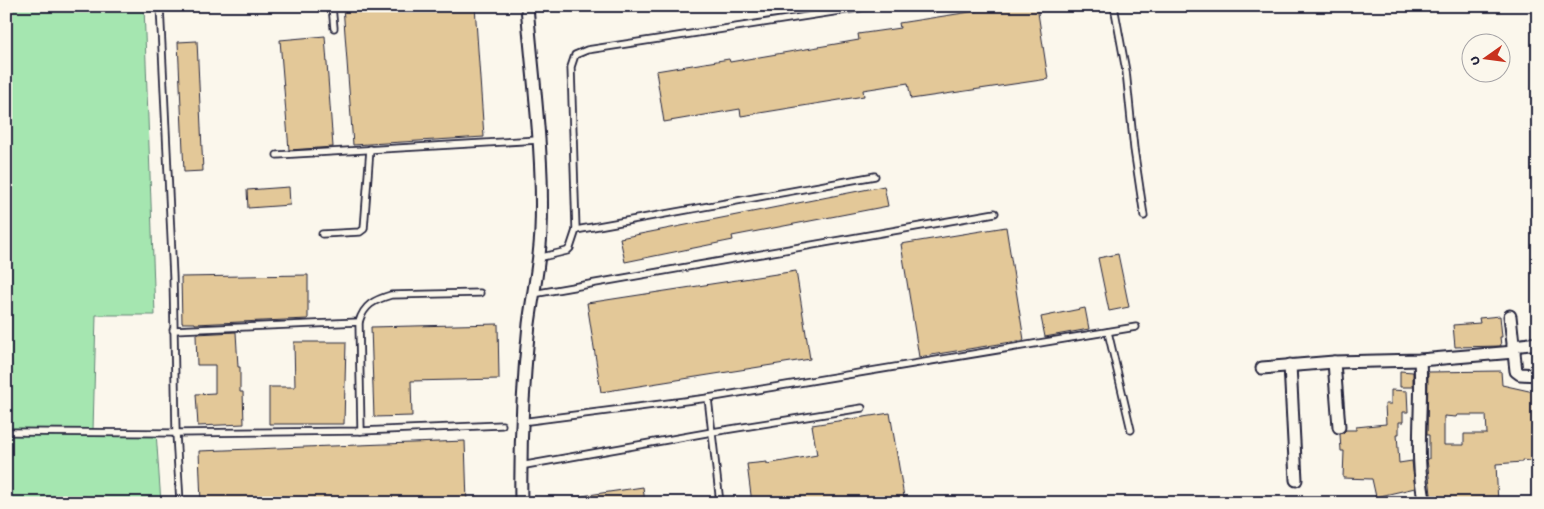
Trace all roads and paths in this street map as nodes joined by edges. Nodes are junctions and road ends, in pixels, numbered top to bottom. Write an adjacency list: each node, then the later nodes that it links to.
1 (160, 6): 21 (lane)
2 (332, 6): 6 (lane)
3 (527, 6): 7 (street)
4 (872, 6): 13 (lane)
5 (1114, 6): 12 (lane)
6 (334, 28)
7 (540, 140): 8 (lane); 15 (street)
8 (370, 149): 9 (lane); 14 (lane)
9 (277, 156)
10 (875, 176): 13 (lane)
11 (996, 213): 17 (lane)
12 (1144, 216)
13 (576, 230): 15 (lane)
14 (322, 234)
15 (538, 258): 17 (street)
16 (480, 293): 19 (lane)
17 (533, 294): 32 (street)
18 (1510, 316): 24 (street)
19 (359, 322): 21 (lane); 36 (lane)
20 (1136, 327): 22 (lane)
21 (173, 330): 39 (lane)
22 (1108, 332): 30 (lane); 35 (lane)
23 (1538, 343): 24 (street)
24 (1513, 349): 25 (street); 29 (street)
25 (1420, 360): 26 (street); 45 (street)
26 (1334, 362): 27 (street); 34 (street)
27 (1290, 366): 28 (street); 41 (street)
28 (1262, 368)
29 (1538, 376)
30 (708, 398): 32 (lane); 38 (lane)
31 (862, 408): 38 (lane)
32 (521, 422): 40 (street)
33 (502, 424): 36 (lane)
34 (1339, 427)
35 (1131, 430)
36 (361, 431): 39 (lane)
37 (6, 432): 39 (lane)
38 (712, 432): 40 (lane); 44 (lane)
39 (176, 433): 42 (lane)
40 (520, 466): 43 (street)
41 (1296, 480)
42 (180, 503)
43 (521, 503)
44 (720, 503)
45 (1425, 503)

